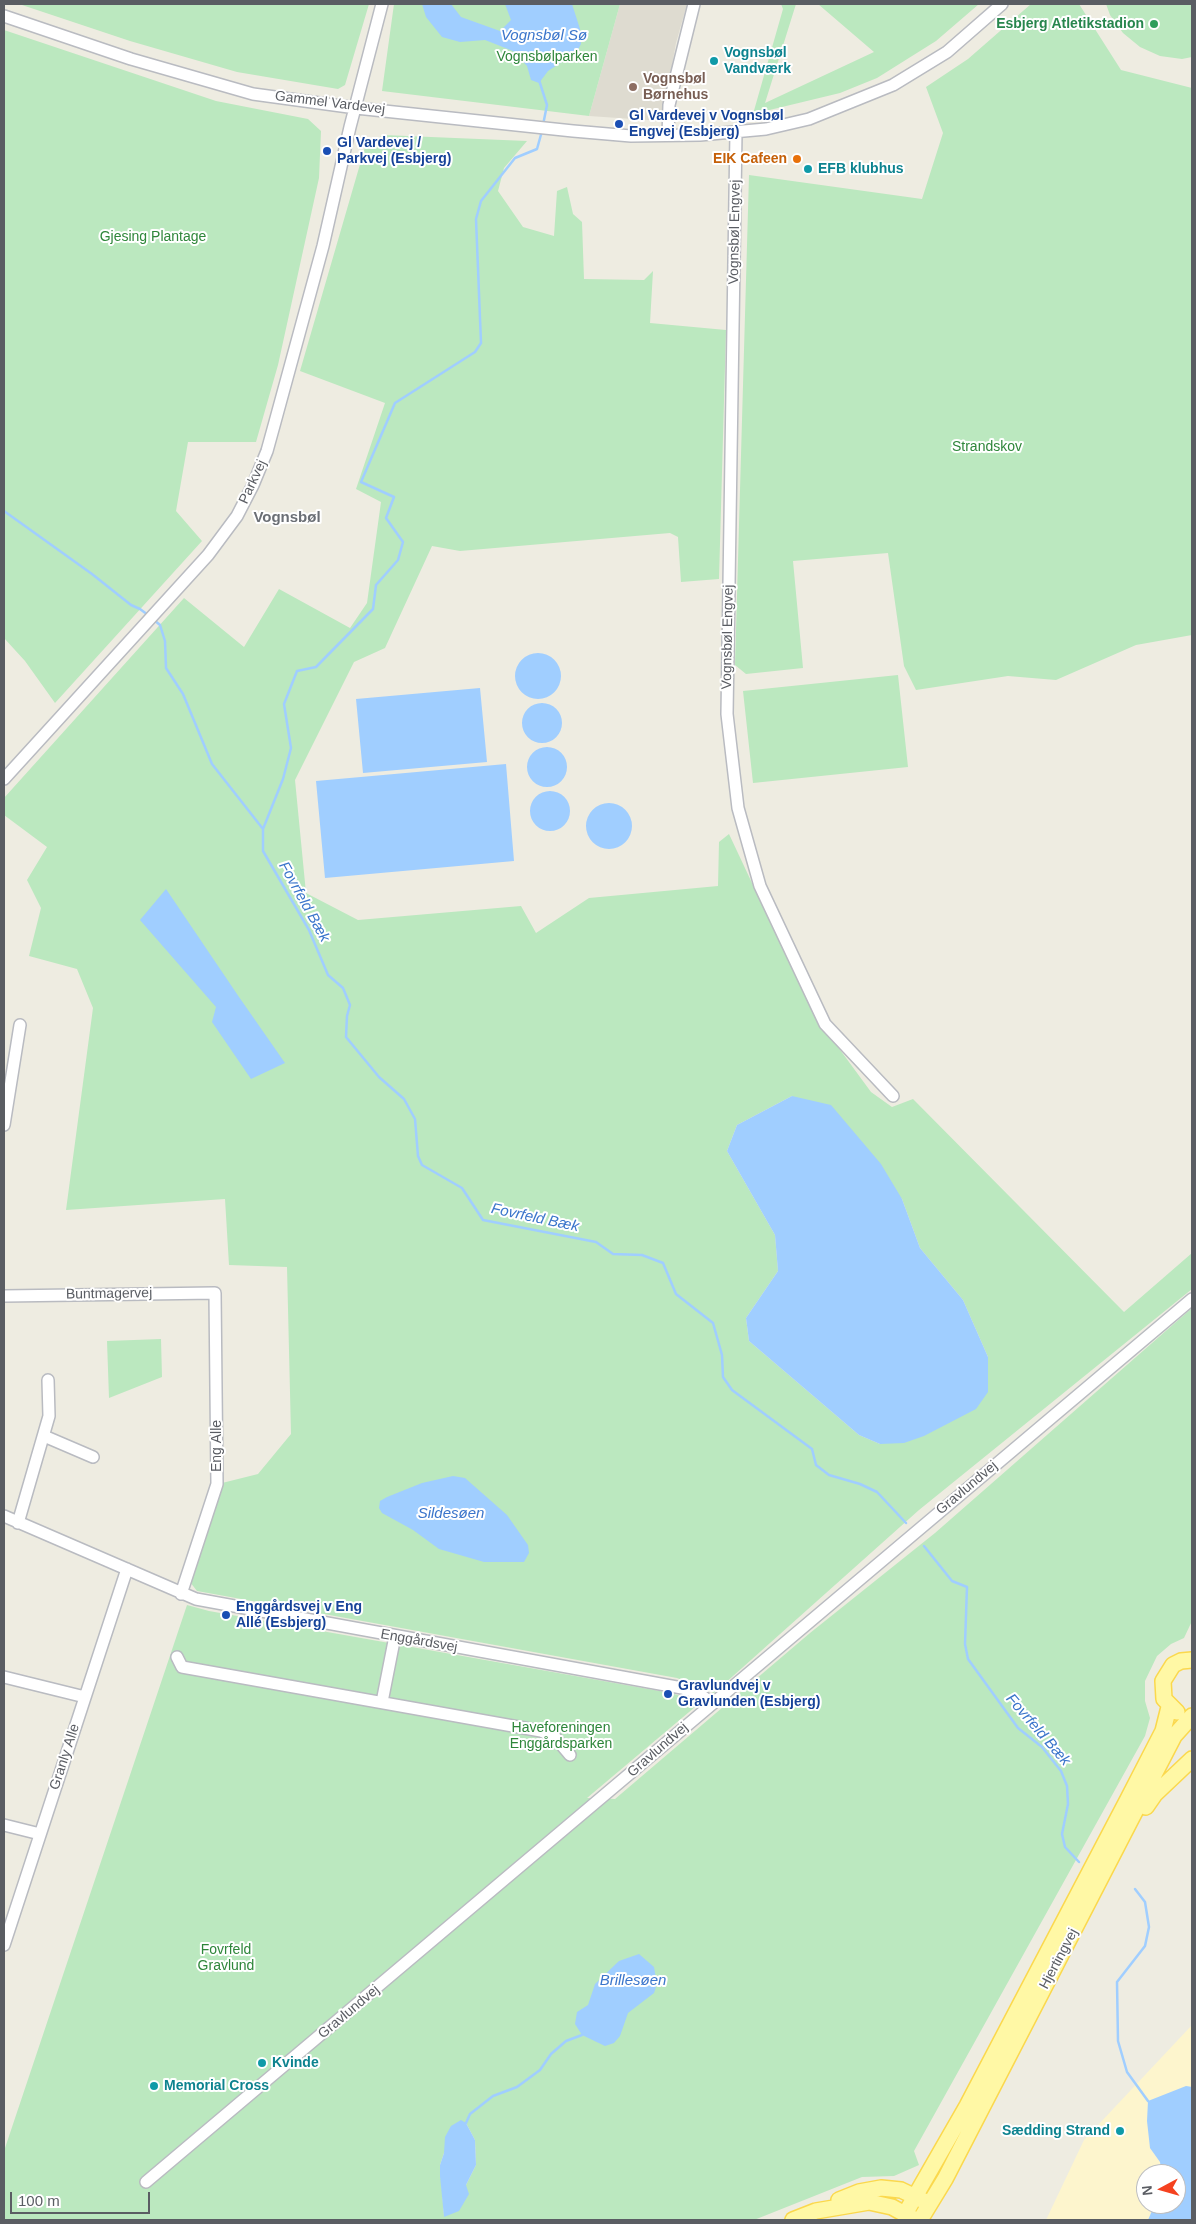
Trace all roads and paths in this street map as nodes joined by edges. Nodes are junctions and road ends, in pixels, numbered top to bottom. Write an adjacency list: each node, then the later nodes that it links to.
1 (382, 4): 5 (street, Parkvej)
2 (694, 4): 7 (street)
3 (1002, 4): 6 (street, Gammel Vardevej)
4 (4, 16): 5 (street, Gammel Vardevej)
5 (356, 108): 7 (street, Gammel Vardevej); 8 (street, Parkvej)
6 (736, 132): 7 (street, Gammel Vardevej); 10 (street, Vognsbøl Engvej)
7 (668, 136)
8 (4, 779)
9 (20, 1025): 11 (street)
10 (893, 1096)
11 (4, 1125)
12 (215, 1293): 13 (street, Buntmagervej); 21 (street, Eng Alle)
13 (4, 1296)
14 (1192, 1299): 28 (street, Gravlundvej)
15 (48, 1380): 16 (street)
16 (44, 1436): 17 (street); 19 (street)
17 (93, 1457)
18 (4, 1516): 19 (street, Enggårdsvej)
19 (18, 1523): 20 (street, Enggårdsvej)
20 (127, 1568): 21 (street, Enggårdsvej); 26 (street, Granly Alle)
21 (181, 1594): 22 (street, Enggårdsvej)
22 (395, 1636): 27 (street); 28 (street, Enggårdsvej)
23 (177, 1657): 27 (street)
24 (1192, 1658): 29 (main road)
25 (4, 1676): 26 (street)
26 (85, 1697): 34 (street, Granly Alle)
27 (382, 1702): 31 (street)
28 (712, 1703): 37 (street, Gravlundvej)
29 (1169, 1706): 30 (main road); 38 (main road, Hjertingvej)
30 (1192, 1716): 35 (main road, Hjertingvej)
31 (570, 1755)
32 (1192, 1760): 35 (main road)
33 (4, 1825): 34 (street)
34 (40, 1834): 36 (street, Granly Alle)
35 (1092, 1896): 39 (main road, Hjertingvej)
36 (4, 1945)
37 (146, 2182)
38 (915, 2196): 39 (main road); 40 (main road); 41 (main road, Hjertingvej)
39 (929, 2205): 43 (main road, Hjertingvej)
40 (816, 2211): 41 (main road); 42 (main road)
41 (908, 2218)
42 (792, 2220)
43 (920, 2220)

